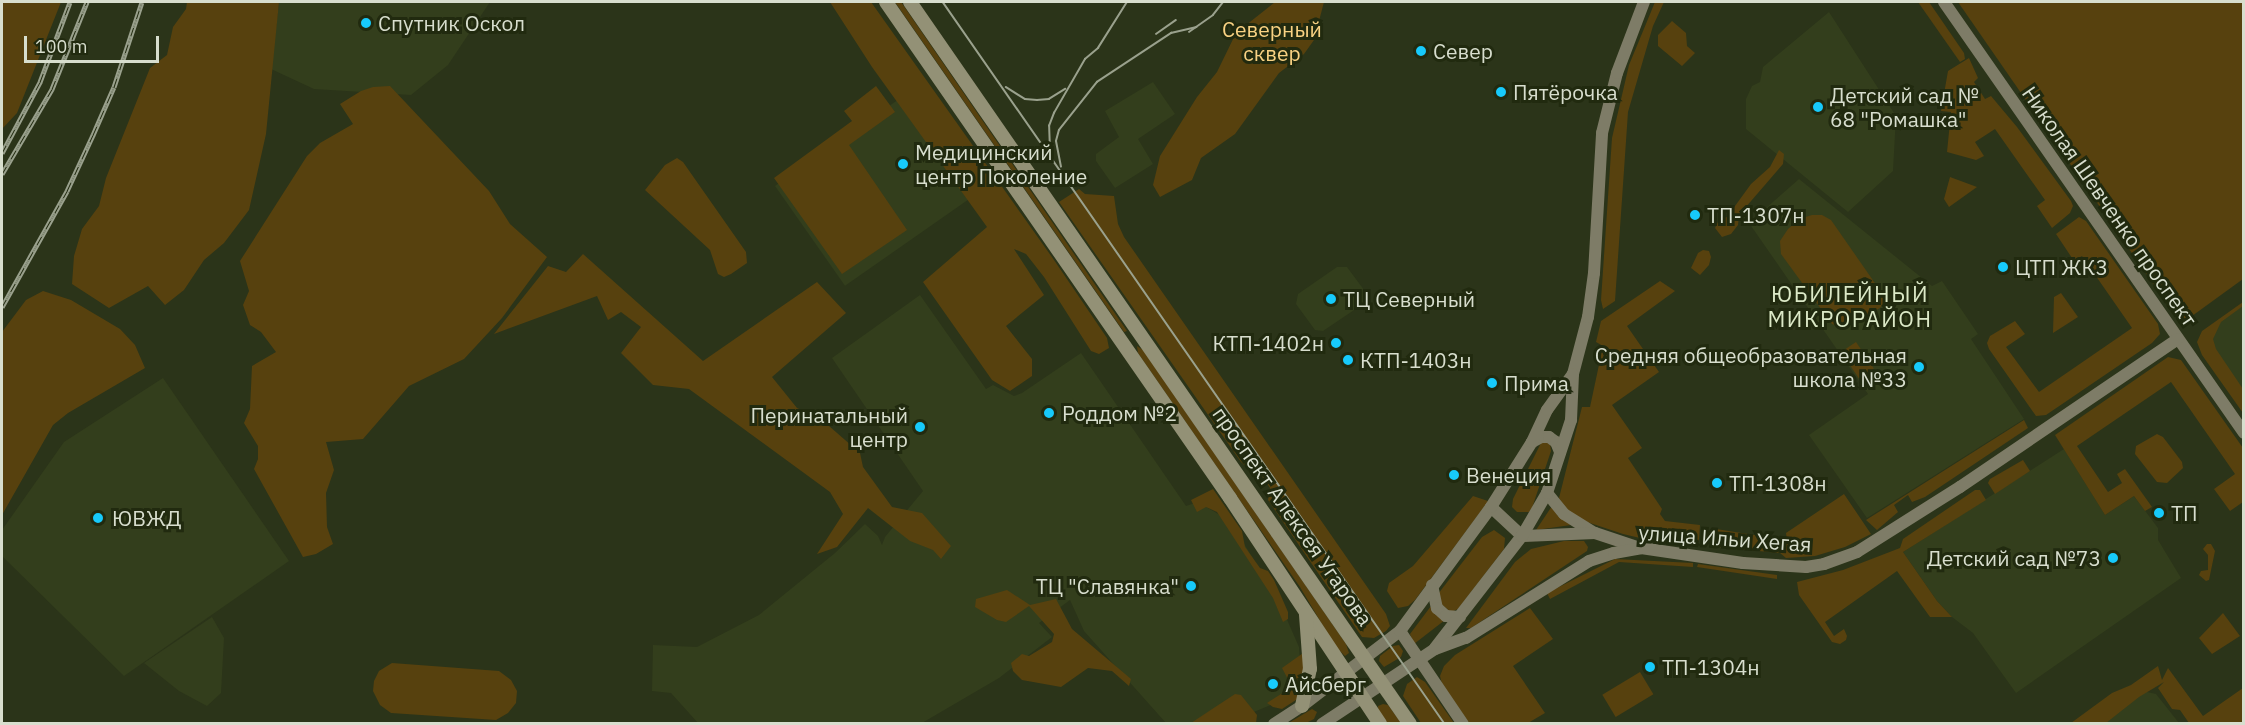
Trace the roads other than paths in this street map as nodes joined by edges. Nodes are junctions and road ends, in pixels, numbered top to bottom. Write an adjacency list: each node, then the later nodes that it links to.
1 (886, 2): 7 (main road, проспект Алексея Угарова)
2 (910, 2): 5 (main road, проспект Алексея Угарова)
3 (1644, 2): 8 (main road)
4 (1944, 2): 6 (main road, Николая Шевченко проспект)
5 (1140, 333): 7 (main road); 22 (main road, проспект Алексея Угарова)
6 (2178, 339): 9 (main road, Николая Шевченко проспект); 16 (main road, улица Ильи Хегая)
7 (1123, 345): 18 (main road, проспект Алексея Угарова)
8 (1573, 374): 10 (main road); 11 (main road)
9 (2244, 433)
10 (1532, 442): 11 (main road); 13 (main road)
11 (1560, 452): 12 (main road)
12 (1547, 493): 14 (main road); 15 (main road)
13 (1491, 507): 15 (main road); 17 (main road)
14 (1594, 533): 15 (main road); 16 (main road)
15 (1522, 536): 19 (main road)
16 (1641, 548): 21 (main road, улица Ильи Хегая)
17 (1432, 585): 19 (main road); 20 (main road)
18 (1305, 612): 24 (main road, проспект Алексея Угарова); 27 (main road)
19 (1460, 617): 21 (main road)
20 (1400, 631): 22 (main road); 23 (main road)
21 (1435, 649): 23 (main road, улица Ильи Хегая)
22 (1364, 657): 24 (main road); 25 (main road, проспект Алексея Угарова)
23 (1419, 660): 25 (main road, улица Ильи Хегая); 32 (main road)
24 (1345, 672): 26 (main road, проспект Алексея Угарова); 27 (main road)
25 (1383, 684): 26 (main road, улица Ильи Хегая); 31 (main road, проспект Алексея Угарова)
26 (1362, 698): 29 (main road, улица Ильи Хегая); 30 (main road, проспект Алексея Угарова)
27 (1302, 706): 28 (main road)
28 (1274, 723)
29 (1322, 723)
30 (1380, 723)
31 (1410, 723)
32 (1463, 723)

